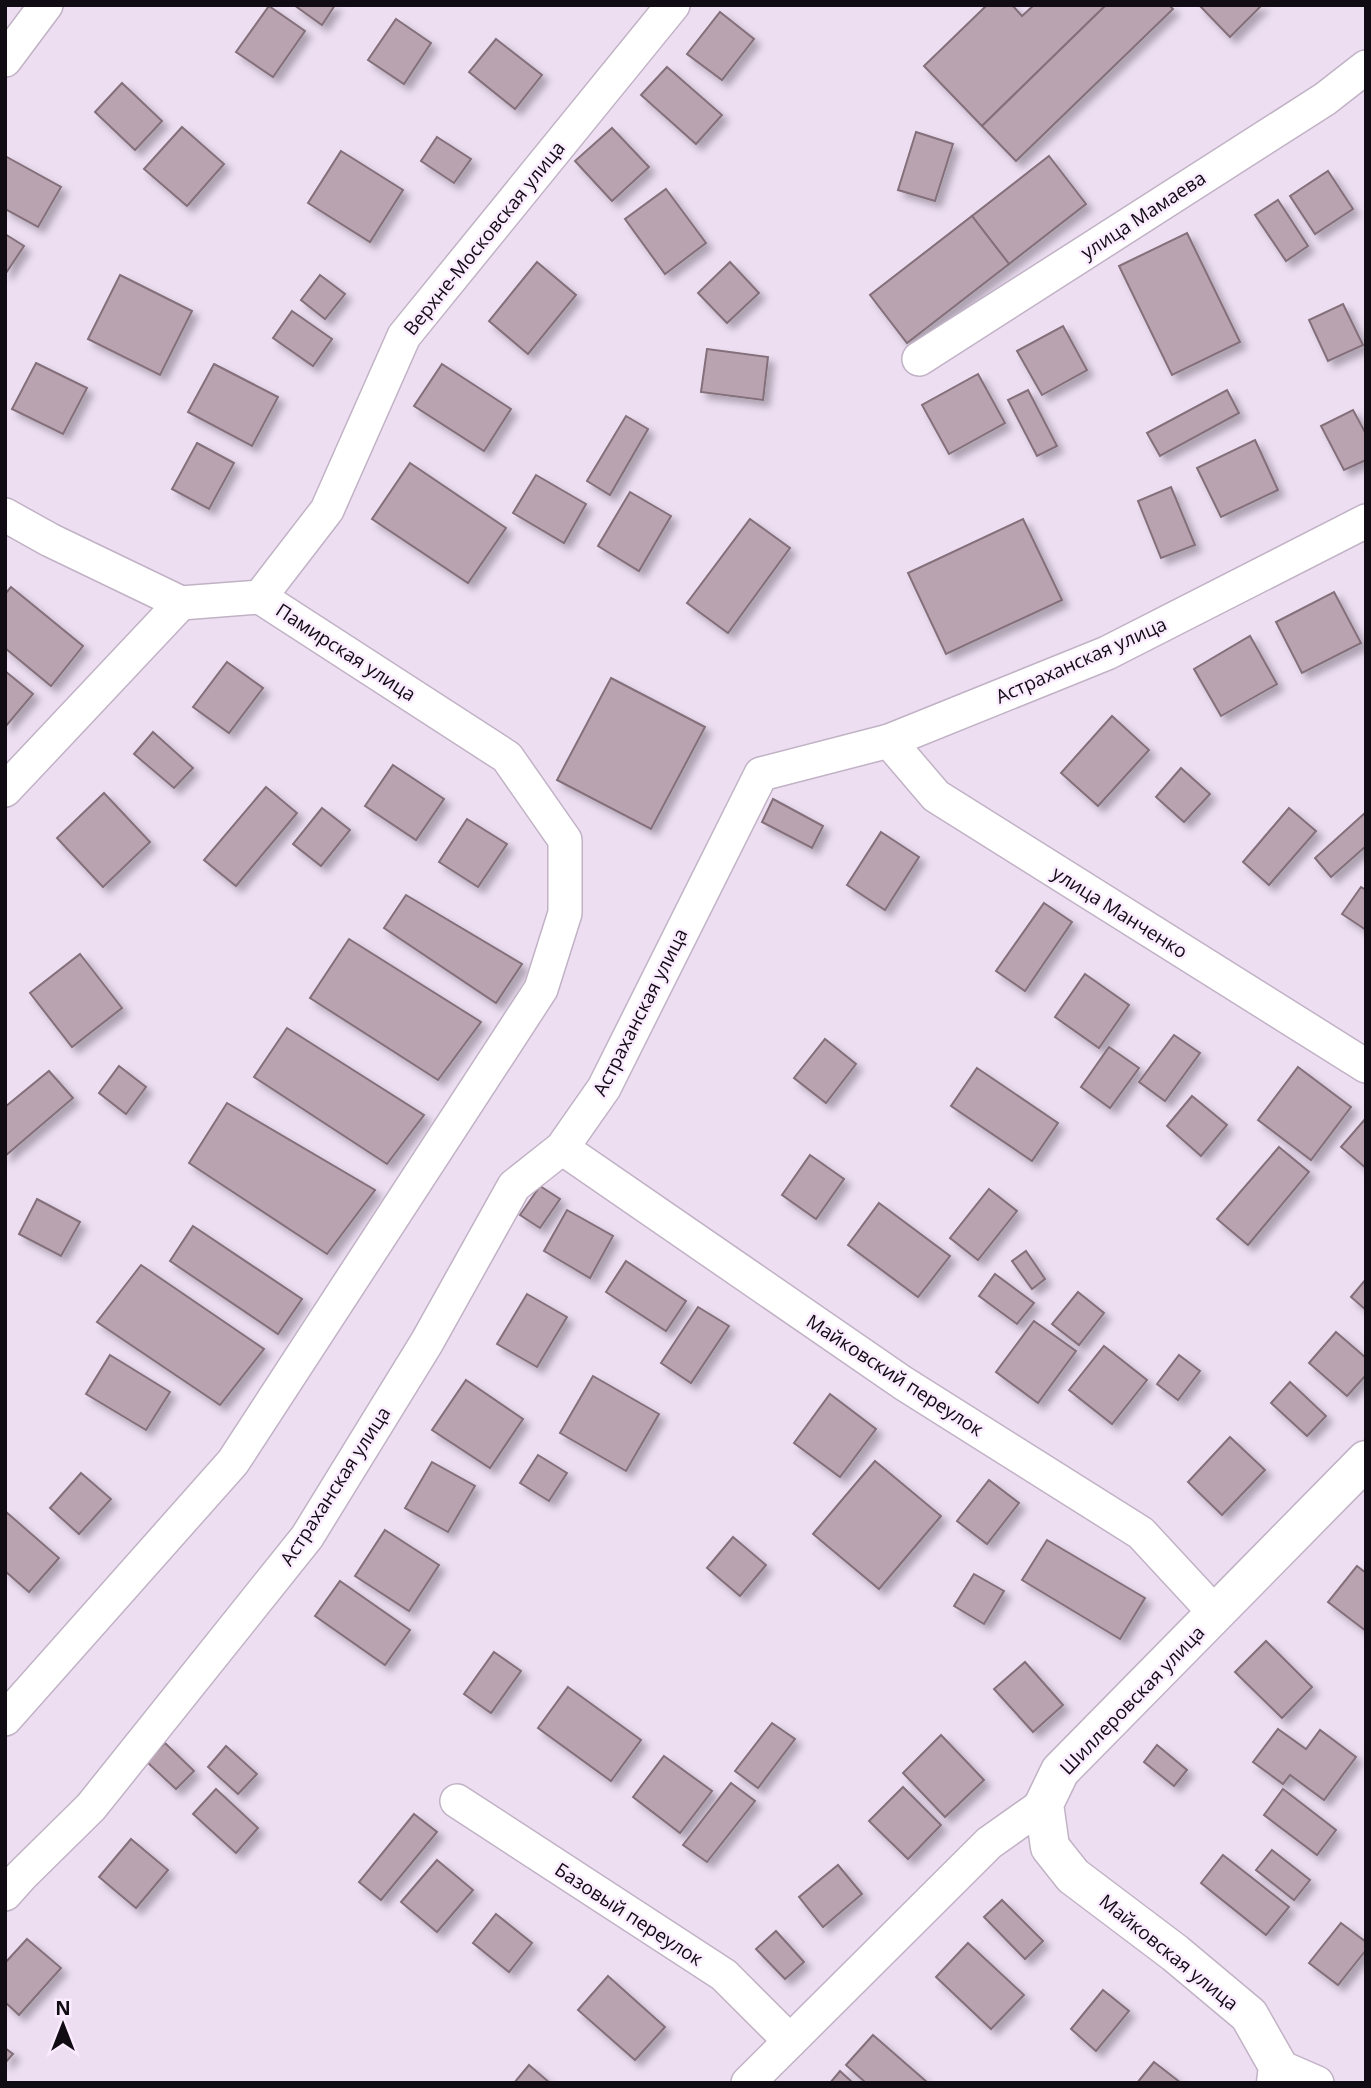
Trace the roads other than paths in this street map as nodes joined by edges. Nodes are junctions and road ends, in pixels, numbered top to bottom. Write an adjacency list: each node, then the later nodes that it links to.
1 (46, 5): 3 (street)
2 (673, 5): 8 (street, Верхне-Московская улица)
3 (5, 60)
4 (1366, 67): 5 (street, улица Мамаева)
5 (919, 359)
6 (5, 514): 9 (street)
7 (1366, 521): 10 (street, Астраханская улица)
8 (260, 597): 9 (street, Памирская улица); 16 (street, Памирская улица)
9 (181, 603): 11 (street)
10 (889, 741): 12 (street, улица Манченко); 13 (street, Астраханская улица)
11 (5, 790)
12 (1366, 1066)
13 (562, 1148): 15 (street, Майковский переулок); 19 (street, Астраханская улица)
14 (1366, 1460): 15 (street, Шиллеровская улица)
15 (1216, 1614): 18 (street, Шиллеровская улица)
16 (5, 1719)
17 (457, 1801): 20 (street, Базовый переулок)
18 (1044, 1804): 20 (street, Шиллеровская улица); 21 (street, Майковская улица)
19 (11, 1875)
20 (790, 2041): 22 (street, Шиллеровская улица)
21 (1277, 2074): 23 (street, Майковская улица)
22 (748, 2083)
23 (1317, 2083)

